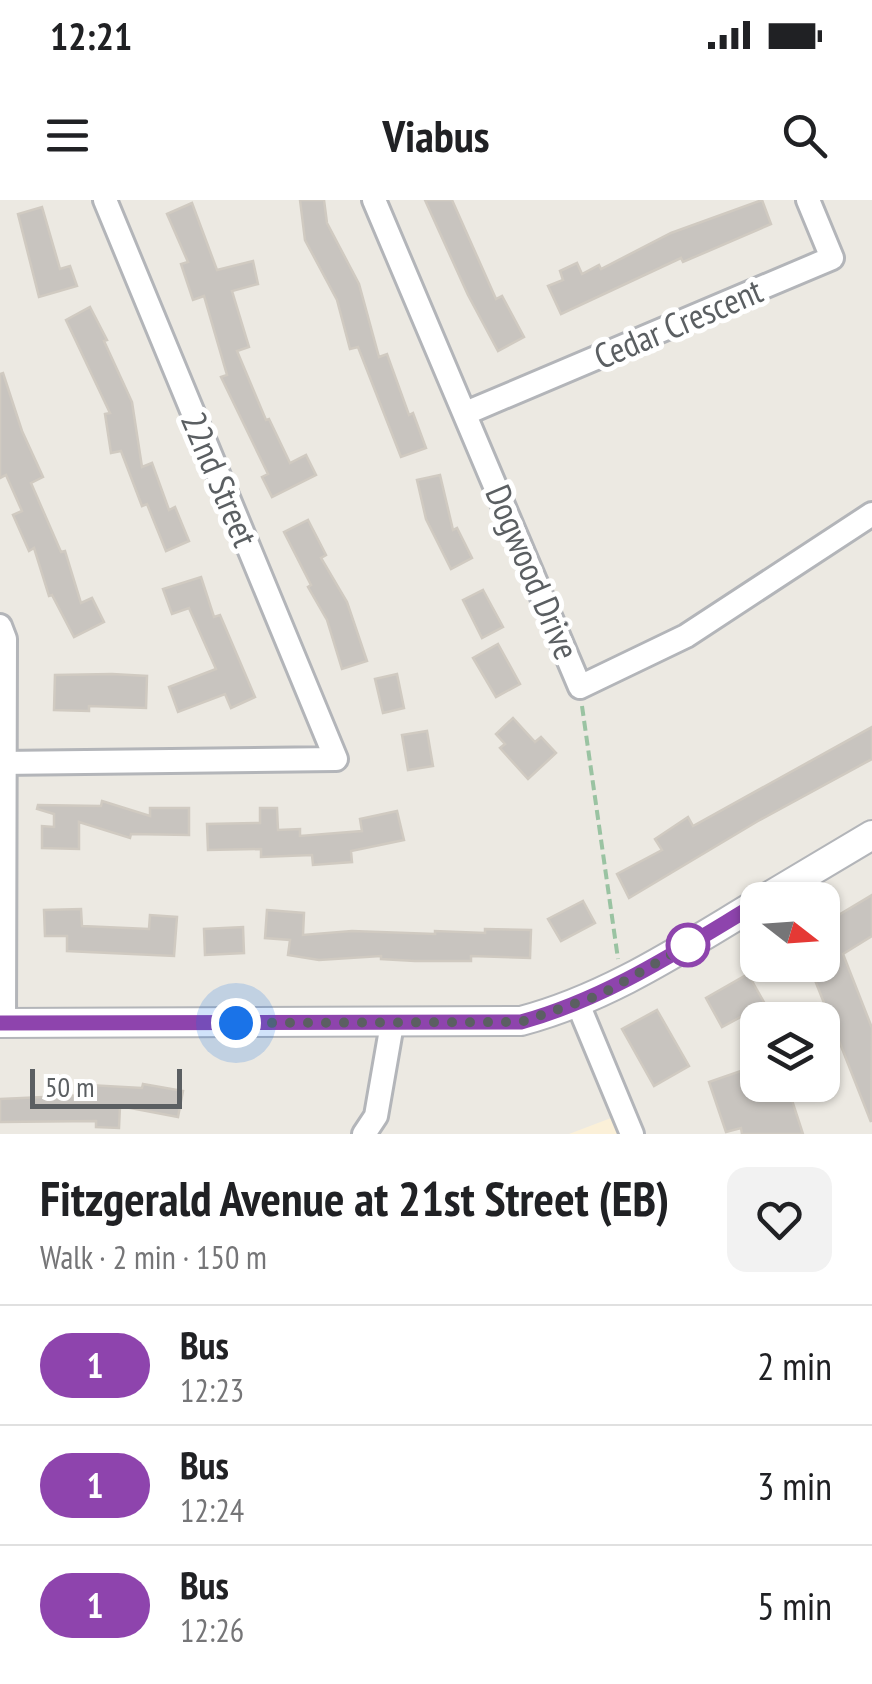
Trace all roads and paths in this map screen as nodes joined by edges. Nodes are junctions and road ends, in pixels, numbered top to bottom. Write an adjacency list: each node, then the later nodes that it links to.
1 (104, 200): 8 (street, 22nd Street)
2 (374, 200): 4 (street, Dogwood Drive)
3 (808, 200): 4 (street, Cedar Crescent)
4 (466, 412): 7 (street, Dogwood Drive)
5 (872, 514): 7 (street, Dogwood Drive)
6 (0, 626): 8 (street)
7 (580, 687): 12 (path)
8 (3, 763): 14 (street)
9 (872, 835): 10 (street)
10 (793, 882)
11 (740, 914): 12 (street)
12 (622, 984): 13 (street)
13 (578, 1004): 15 (street); 17 (street)
14 (2, 1023): 15 (street)
15 (392, 1024): 16 (street)
16 (364, 1134)
17 (632, 1134)

